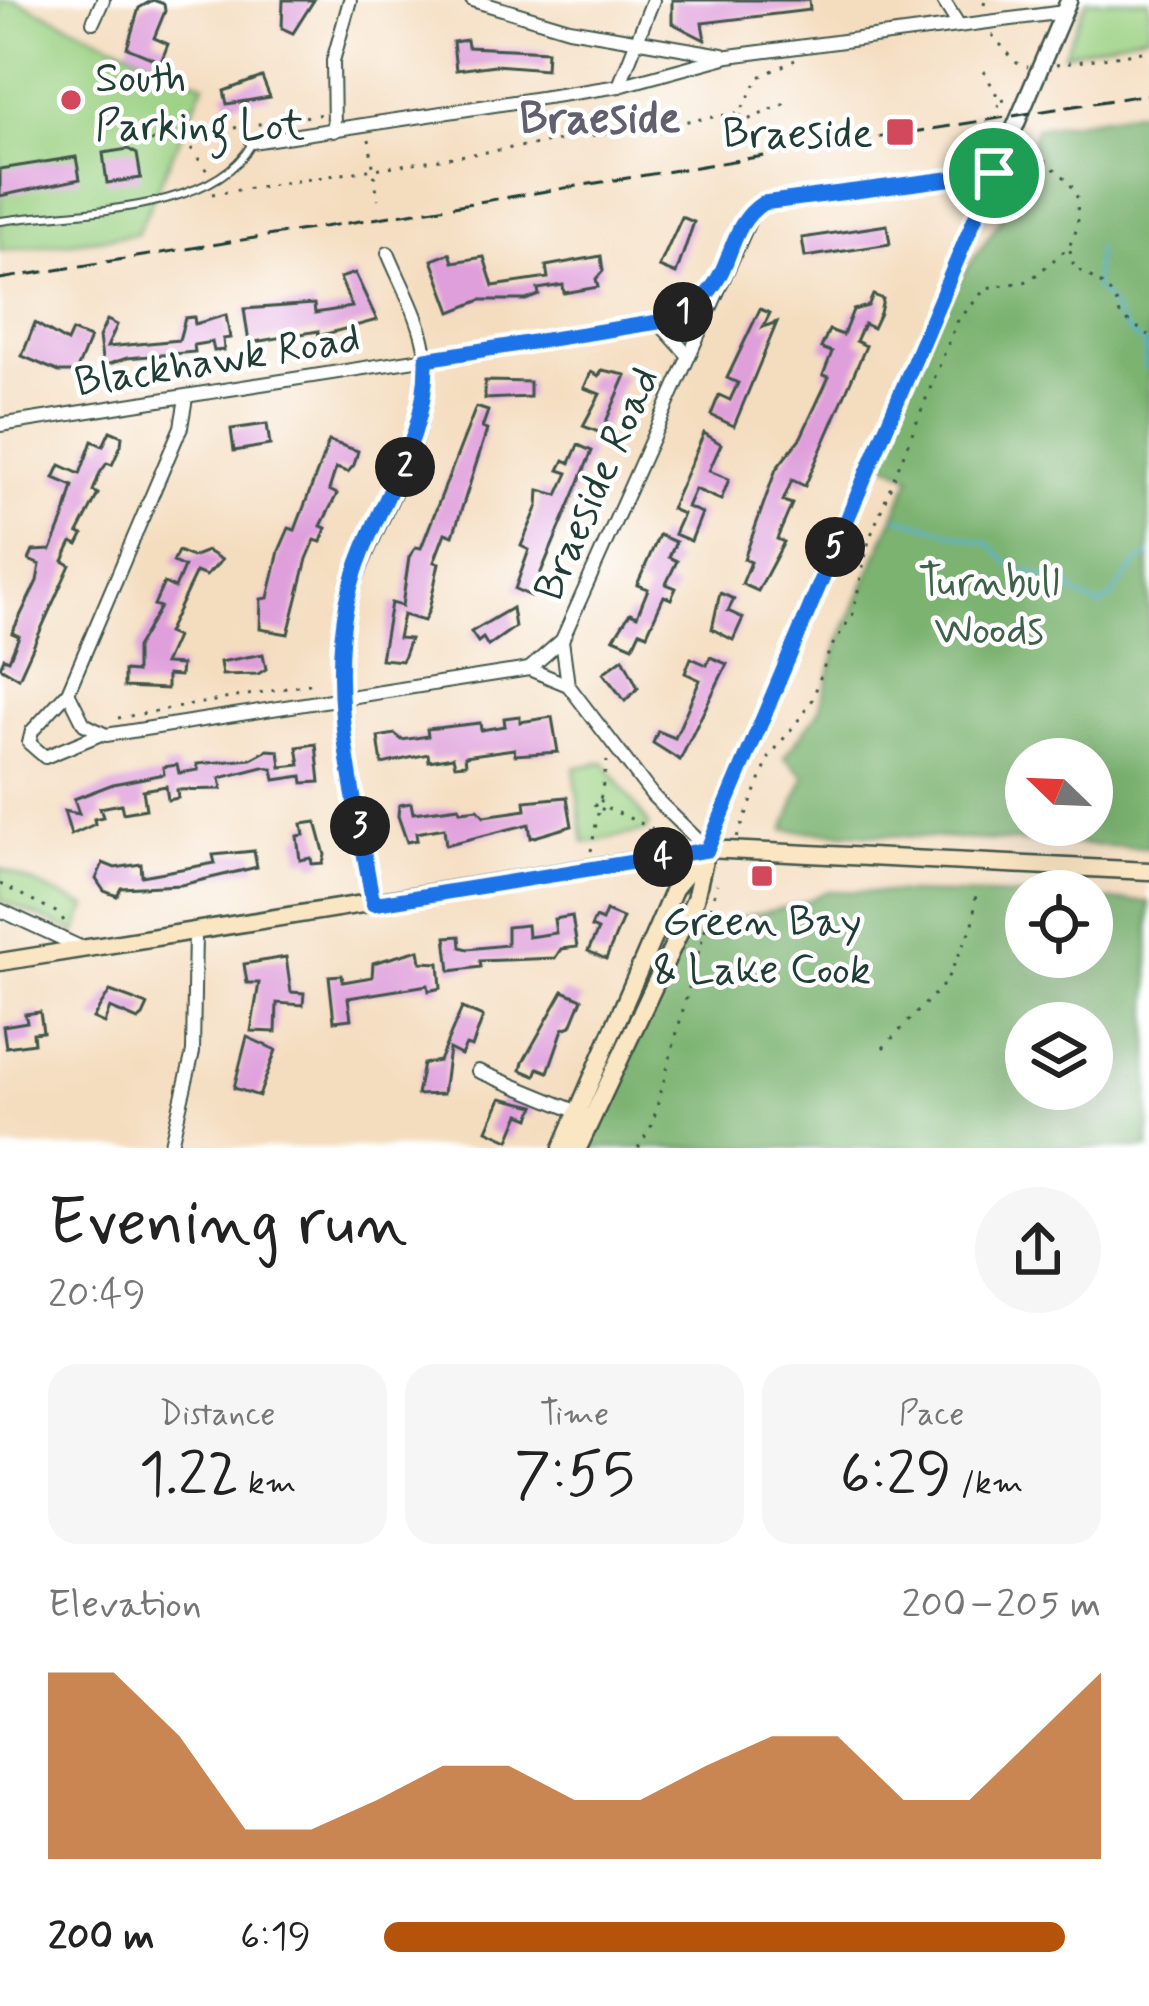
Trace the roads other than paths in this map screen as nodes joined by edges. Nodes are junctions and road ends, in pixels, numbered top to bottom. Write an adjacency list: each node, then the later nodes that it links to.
1 (103, 0): 7 (street)
2 (350, 0): 12 (street)
3 (472, 0): 9 (street)
4 (653, 0): 9 (street)
5 (944, 0): 8 (street)
6 (1067, 6): 8 (street); 14 (street)
7 (93, 22)
8 (958, 24): 10 (street)
9 (633, 42): 10 (street); 11 (street)
10 (729, 56): 11 (street)
11 (620, 86): 12 (street)
12 (334, 130): 13 (street)
13 (252, 142): 15 (lane)
14 (994, 173): 17 (street, Braeside Road); 29 (street)
15 (0, 221)
16 (388, 253): 20 (street)
17 (714, 291): 18 (street, Blackhawk Road); 19 (street, Braeside Road)
18 (658, 322): 19 (street); 20 (street, Blackhawk Road)
19 (687, 354): 23 (street, Braeside Road)
20 (426, 359): 21 (street, Blackhawk Road); 27 (street)
21 (186, 398): 22 (street, Blackhawk Road); 26 (street)
22 (0, 424)
23 (562, 640): 24 (street, Braeside Road); 25 (street, Braeside Road)
24 (529, 669): 25 (street); 27 (street)
25 (568, 686): 29 (street)
26 (68, 692): 28 (street); 28 (street)
27 (342, 699): 28 (street); 31 (street)
28 (101, 734)
29 (707, 850): 30 (main road); 31 (main road); 37 (main road)
30 (1149, 871)
31 (373, 904): 33 (main road)
32 (0, 910): 34 (street)
33 (195, 932): 34 (main road); 38 (street)
34 (74, 940): 35 (main road)
35 (0, 962)
36 (478, 1071): 37 (street)
37 (584, 1115): 39 (main road); 40 (main road)
38 (170, 1148)
39 (562, 1148)
40 (578, 1148)

